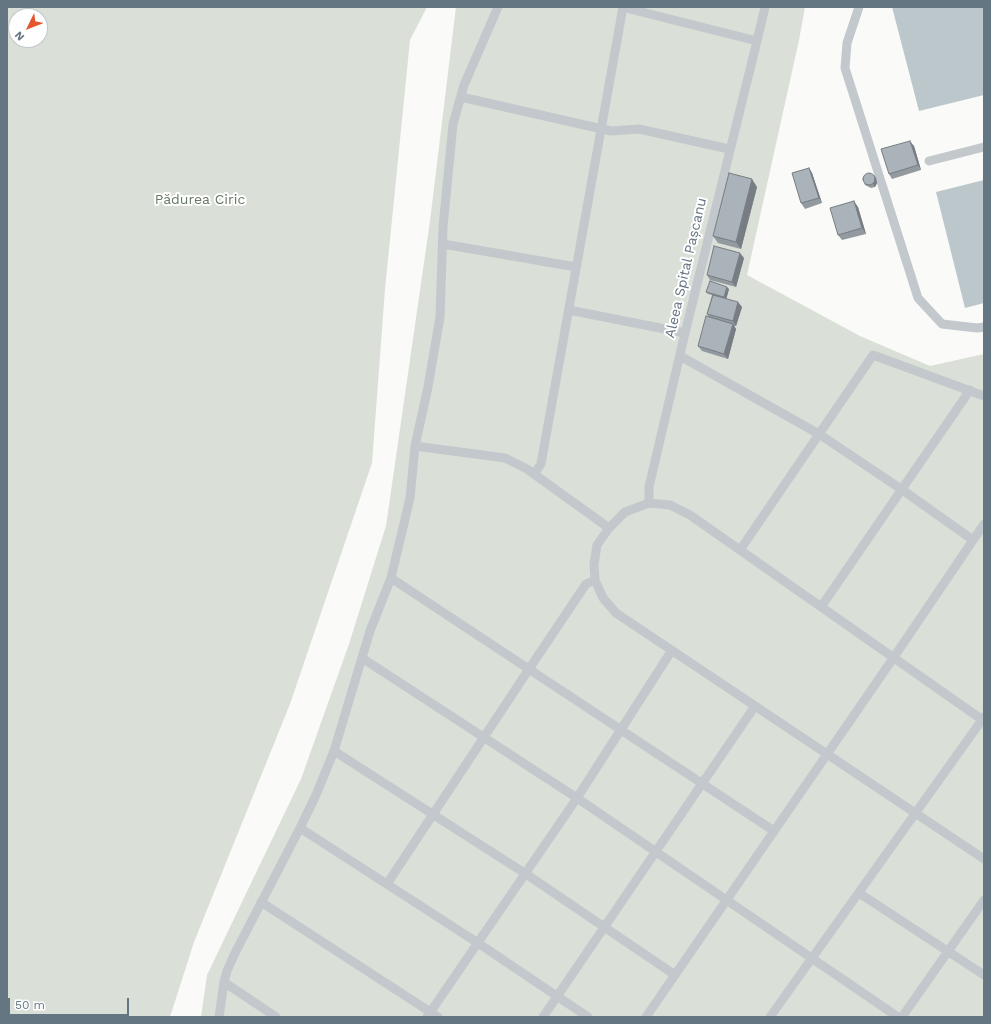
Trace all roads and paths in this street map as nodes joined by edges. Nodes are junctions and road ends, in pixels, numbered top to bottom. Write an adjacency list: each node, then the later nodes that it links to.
1 (498, 7): 6 (lane)
2 (622, 7): 5 (lane); 7 (lane)
3 (765, 7): 5 (lane, Aleea Spital Pașcanu)
4 (859, 7): 14 (lane)
5 (757, 41): 9 (lane, Aleea Spital Pașcanu)
6 (461, 97): 7 (lane); 11 (lane)
7 (601, 128): 9 (lane); 12 (lane)
8 (984, 147): 10 (lane)
9 (729, 149): 15 (lane, Aleea Spital Pașcanu)
10 (929, 161)
11 (443, 244): 12 (lane); 20 (lane)
12 (576, 267): 13 (lane)
13 (569, 310): 15 (lane); 21 (lane)
14 (984, 327)
15 (685, 333): 16 (lane, Aleea Spital Pașcanu)
16 (680, 356): 19 (lane); 23 (lane, Aleea Spital Pașcanu)
17 (970, 390): 18 (lane); 19 (lane); 22 (lane)
18 (984, 396)
19 (819, 434): 22 (lane); 27 (lane)
20 (415, 446): 21 (lane); 28 (lane)
21 (534, 474): 25 (lane)
22 (901, 489): 26 (lane); 30 (lane)
23 (649, 503): 25 (lane); 27 (lane)
24 (984, 524): 26 (lane)
25 (609, 528): 29 (lane)
26 (973, 540): 32 (lane)
27 (740, 550): 30 (lane)
28 (391, 578): 33 (lane); 34 (lane)
29 (595, 580): 31 (lane); 34 (lane)
30 (821, 607): 32 (lane)
31 (672, 650): 35 (lane); 37 (lane)
32 (894, 657): 36 (lane); 40 (lane)
33 (362, 658): 38 (lane); 39 (lane)
34 (528, 669): 37 (lane); 38 (lane)
35 (755, 706): 40 (lane); 41 (lane)
36 (983, 719): 44 (lane)
37 (622, 730): 41 (lane); 42 (lane)
38 (484, 737): 42 (lane); 43 (lane)
39 (334, 751): 43 (lane); 45 (lane)
40 (828, 754): 44 (lane); 46 (lane)
41 (703, 784): 46 (lane); 47 (lane)
42 (577, 798): 47 (lane); 49 (lane)
43 (433, 813): 49 (lane); 50 (lane)
44 (916, 813): 48 (lane); 51 (lane)
45 (300, 828): 50 (lane); 54 (lane)
46 (774, 832): 52 (lane)
47 (656, 852): 52 (lane); 55 (lane)
48 (984, 859)
49 (526, 874): 55 (lane); 56 (lane)
50 (387, 884): 56 (lane)
51 (859, 893): 57 (lane); 58 (lane)
52 (727, 899): 58 (lane); 59 (lane)
53 (984, 900): 57 (lane)
54 (261, 902): 61 (lane); 63 (lane)
55 (605, 927): 59 (lane); 62 (lane)
56 (478, 943): 62 (lane); 63 (lane)
57 (948, 952): 60 (lane); 71 (lane)
58 (812, 959): 69 (lane); 70 (lane)
59 (675, 975): 68 (lane)
60 (984, 975)
61 (224, 982): 64 (lane); 65 (lane)
62 (557, 997): 66 (lane); 67 (lane)
63 (432, 1015)
64 (219, 1017)
65 (276, 1017)
66 (543, 1017)
67 (588, 1017)
68 (646, 1017)
69 (770, 1017)
70 (898, 1017)
71 (902, 1017)

